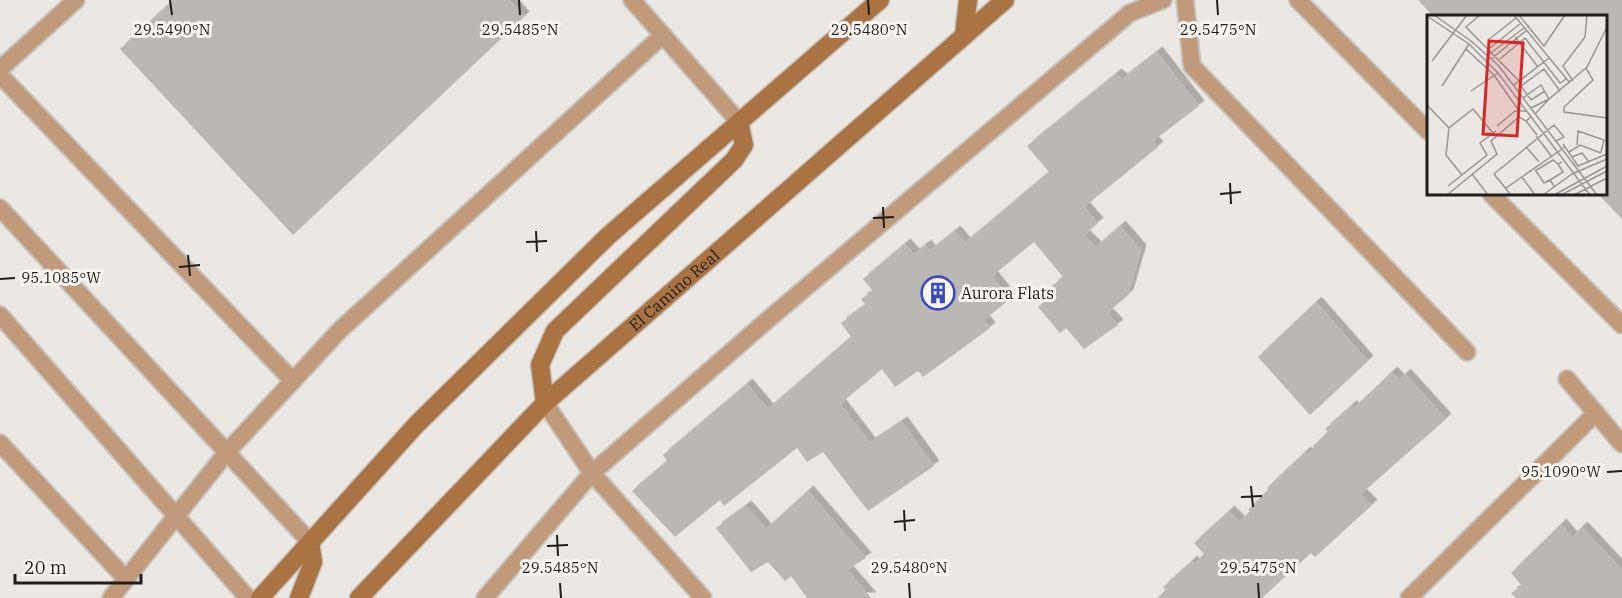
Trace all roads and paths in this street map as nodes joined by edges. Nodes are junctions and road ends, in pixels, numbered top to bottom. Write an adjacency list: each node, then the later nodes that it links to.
1 (76, 0): 11 (lane)
2 (632, 0): 9 (lane)
3 (880, 0): 13 (main road)
4 (968, 0): 10 (main road)
5 (1005, 0): 10 (main road, El Camino Real)
6 (1163, 0): 27 (lane)
7 (1185, 0): 19 (lane)
8 (1298, 0): 14 (lane)
9 (663, 35): 13 (lane); 21 (lane)
10 (964, 35): 22 (main road, El Camino Real)
11 (0, 69)
12 (0, 75): 21 (lane)
13 (739, 122): 22 (main road); 29 (main road)
14 (1427, 129)
15 (1492, 195): 18 (lane)
16 (0, 208): 26 (lane)
17 (0, 315): 28 (lane)
18 (1622, 324)
19 (1467, 352)
20 (1567, 379): 23 (lane)
21 (293, 381): 26 (lane)
22 (545, 403): 27 (lane); 35 (main road, El Camino Real)
23 (1596, 413): 25 (lane); 38 (lane)
24 (0, 443): 30 (lane)
25 (1622, 444)
26 (226, 452): 28 (lane); 29 (lane)
27 (592, 473): 36 (lane); 37 (lane)
28 (176, 515): 30 (lane); 32 (lane)
29 (310, 542): 33 (main road); 34 (main road)
30 (126, 579): 31 (lane)
31 (111, 598)
32 (248, 598)
33 (260, 598)
34 (299, 598)
35 (359, 598)
36 (485, 598)
37 (703, 598)
38 (1409, 598)

